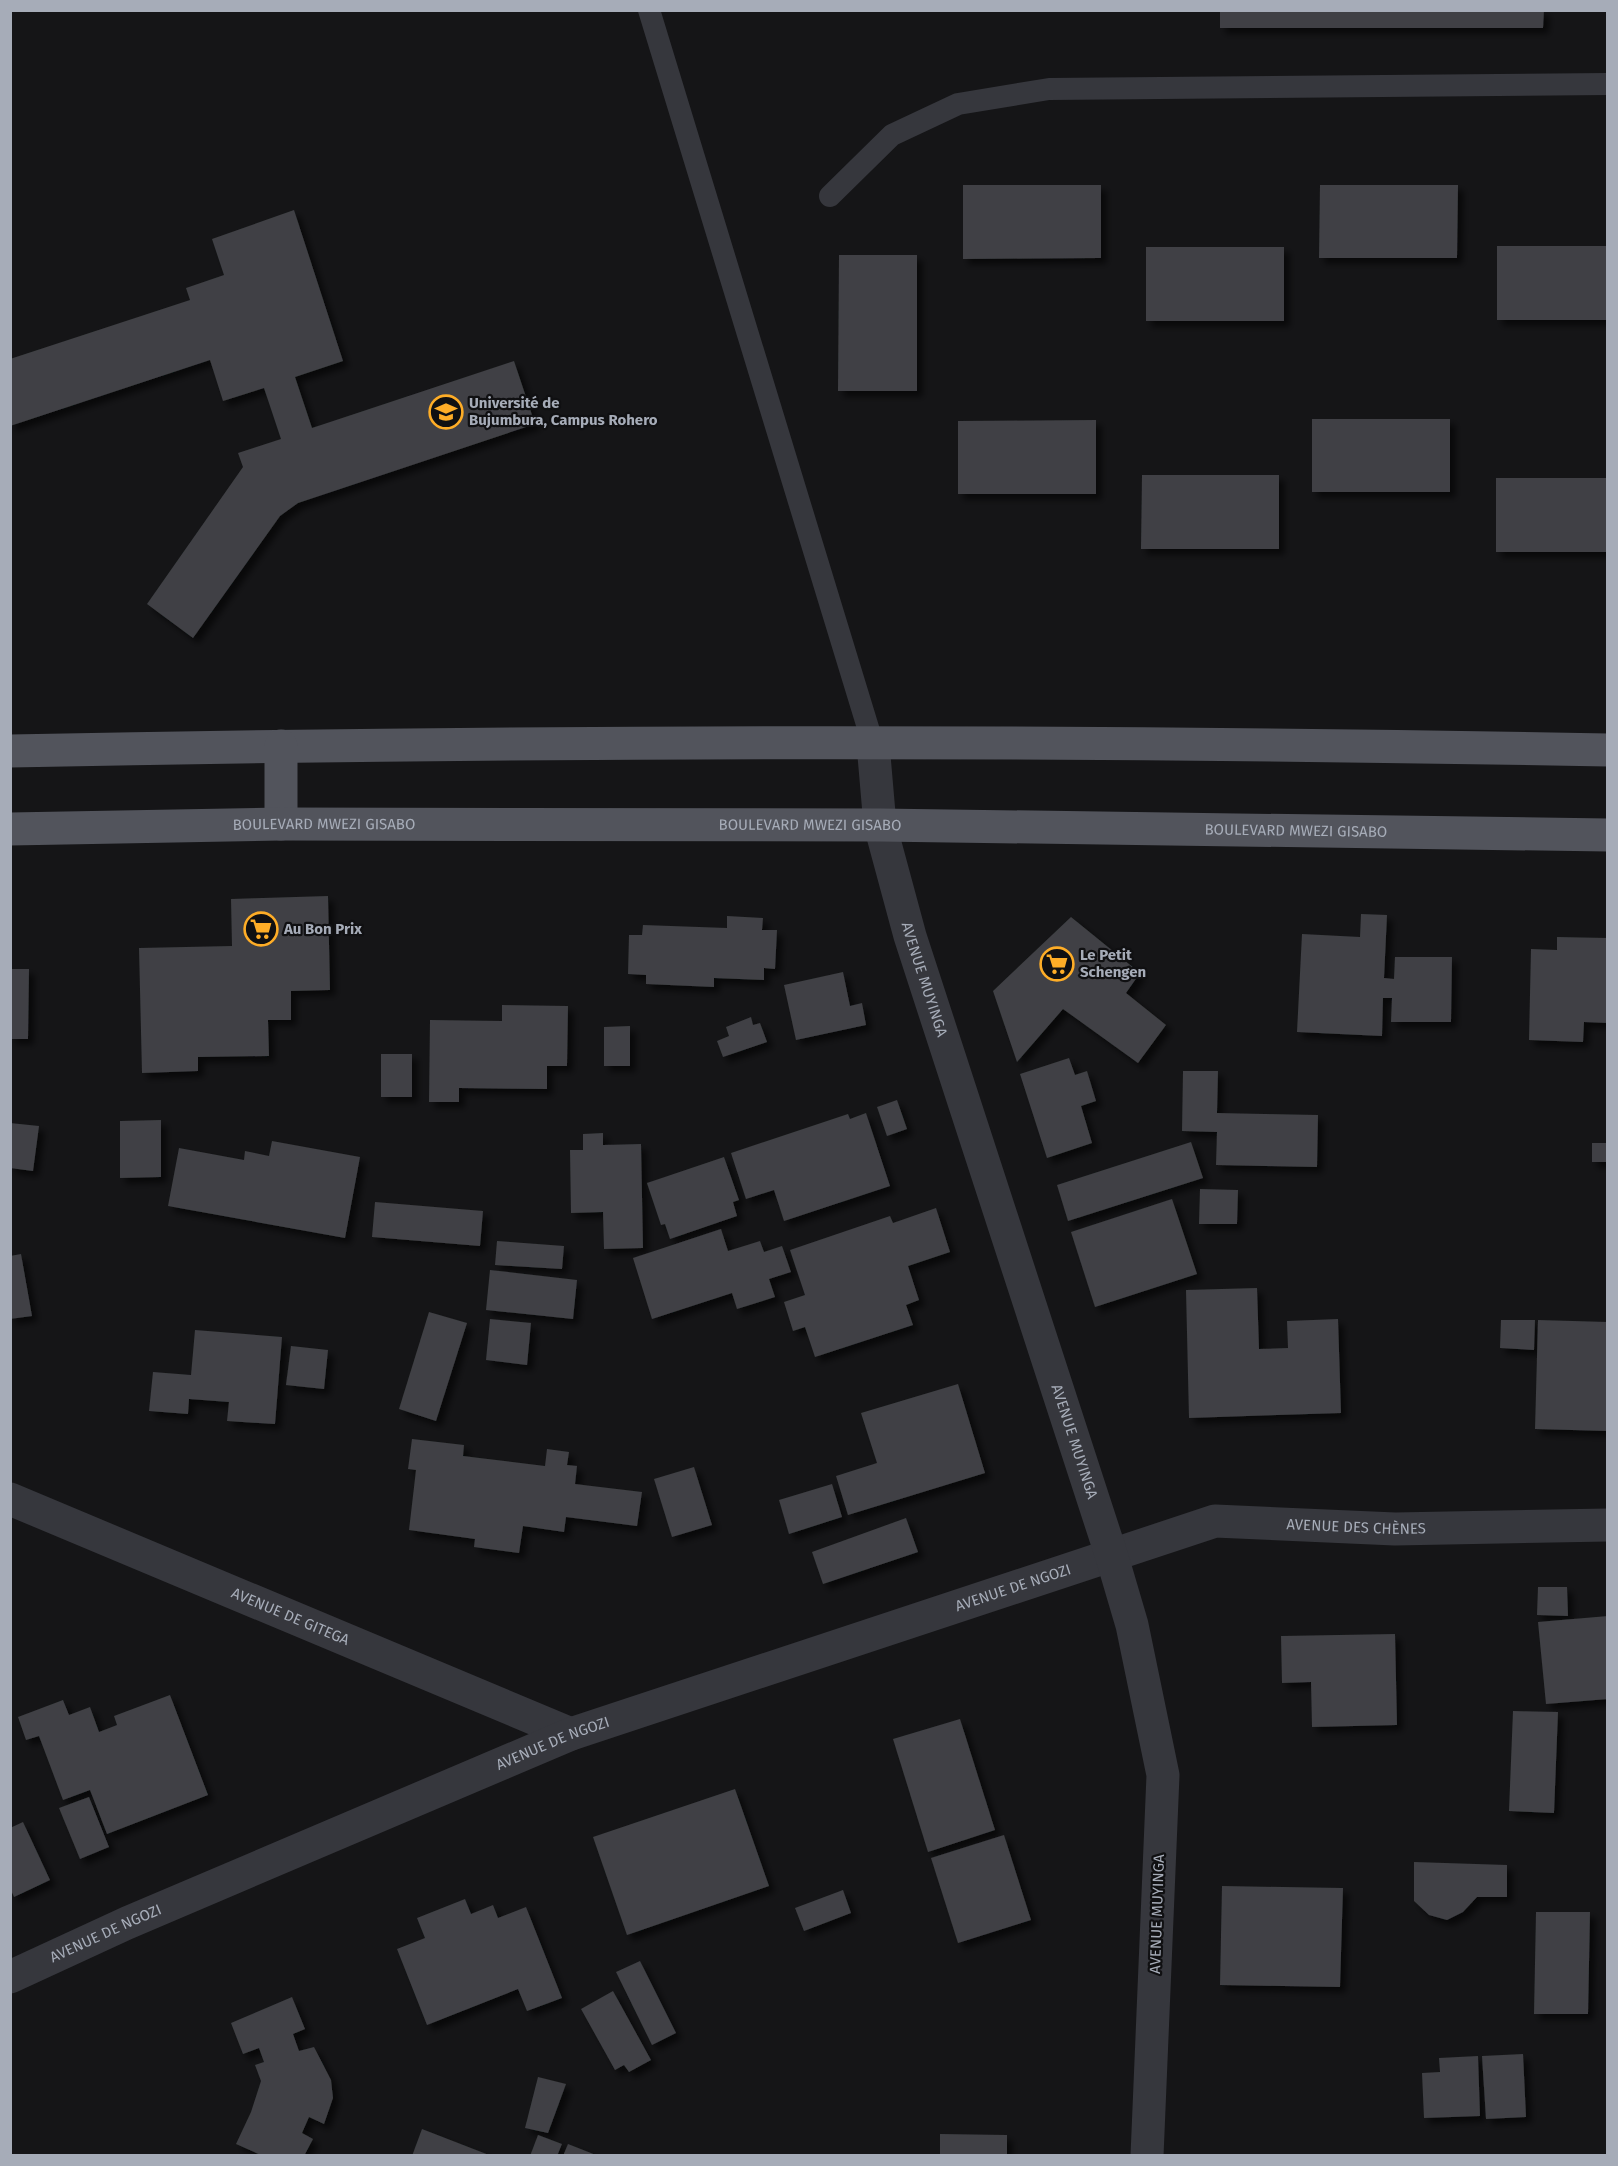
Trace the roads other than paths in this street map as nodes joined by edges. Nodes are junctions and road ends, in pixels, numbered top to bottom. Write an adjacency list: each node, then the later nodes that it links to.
1 (649, 10): 4 (lane)
2 (1608, 84): 3 (lane)
3 (830, 196)
4 (873, 744): 5 (main road); 6 (main road); 9 (street, AVENUE MUYINGA)
5 (281, 746): 7 (main road); 8 (main road)
6 (1608, 750)
7 (10, 752)
8 (281, 824): 9 (main road, BOULEVARD MWEZI GISABO); 10 (main road, BOULEVARD MWEZI GISABO)
9 (880, 825): 11 (main road, BOULEVARD MWEZI GISABO); 14 (street, AVENUE MUYINGA)
10 (10, 829)
11 (1608, 835)
12 (10, 1499): 15 (street, AVENUE DE GITEGA)
13 (1608, 1525): 14 (street, AVENUE DES CHÈNES)
14 (1112, 1557): 15 (street, AVENUE DE NGOZI); 17 (street, AVENUE MUYINGA)
15 (571, 1734): 16 (street, AVENUE DE NGOZI)
16 (10, 1977)
17 (1147, 2156)

